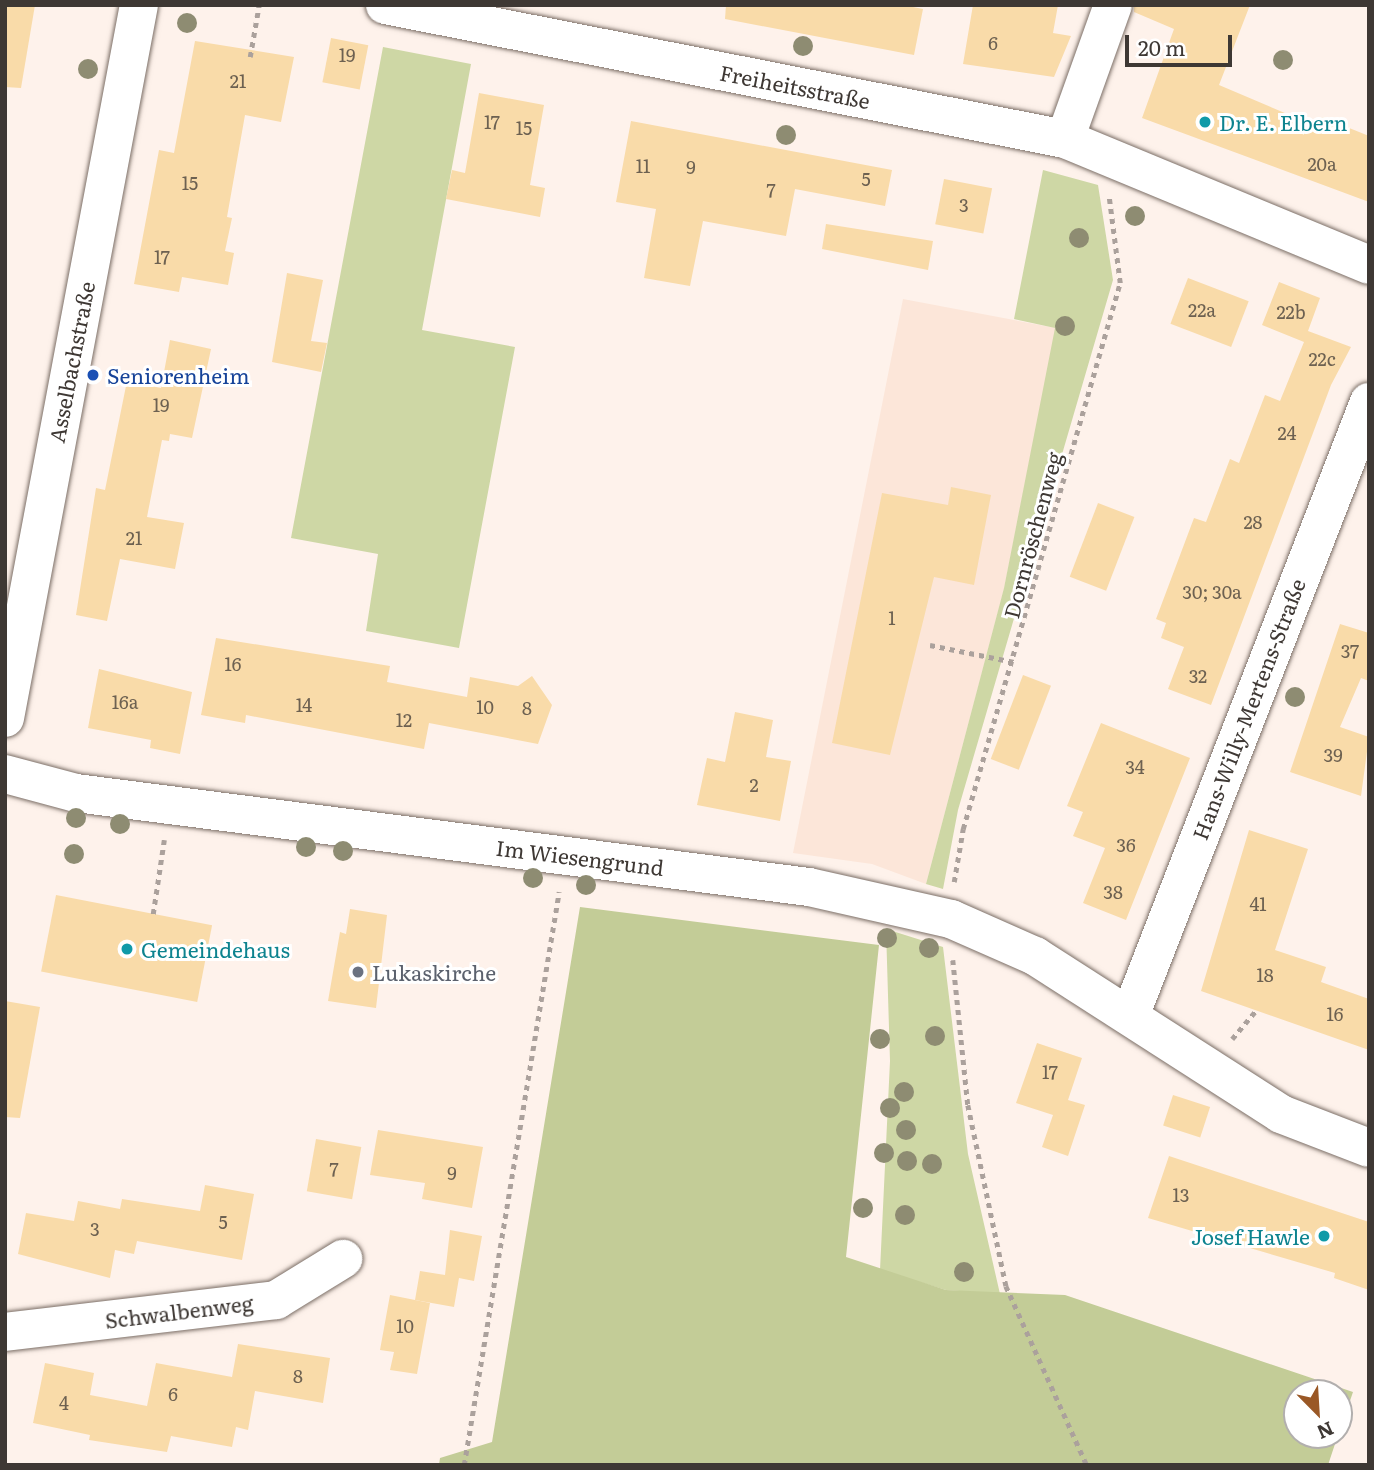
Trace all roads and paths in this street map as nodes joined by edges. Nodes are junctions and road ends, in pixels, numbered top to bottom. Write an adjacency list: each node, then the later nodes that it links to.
1 (139, 5): 14 (street, Asselbachstraße)
2 (260, 5): 7 (path)
3 (385, 5): 8 (street, Freiheitsstraße)
4 (1114, 5): 8 (street)
5 (1264, 5): 6 (path)
6 (1273, 5)
7 (250, 57)
8 (1065, 139): 9 (street)
9 (1105, 158): 10 (street); 13 (path, Dornröschenweg)
10 (1369, 265)
11 (1369, 402): 20 (street, Hans-Willy-Mertens-Straße)
12 (930, 645): 13 (path)
13 (1014, 662): 19 (path, Dornröschenweg)
14 (5, 718)
15 (5, 774): 16 (street, Im Wiesengrund)
16 (564, 855): 19 (street, Im Wiesengrund); 24 (path)
17 (161, 858): 18 (path)
18 (153, 914)
19 (951, 919): 20 (street, Im Wiesengrund); 25 (path, Dornröschenweg)
20 (1130, 1017): 21 (street, Im Wiesengrund)
21 (1369, 1147)
22 (343, 1259): 23 (street, Schwalbenweg)
23 (5, 1332)
24 (464, 1465)
25 (1087, 1465)

